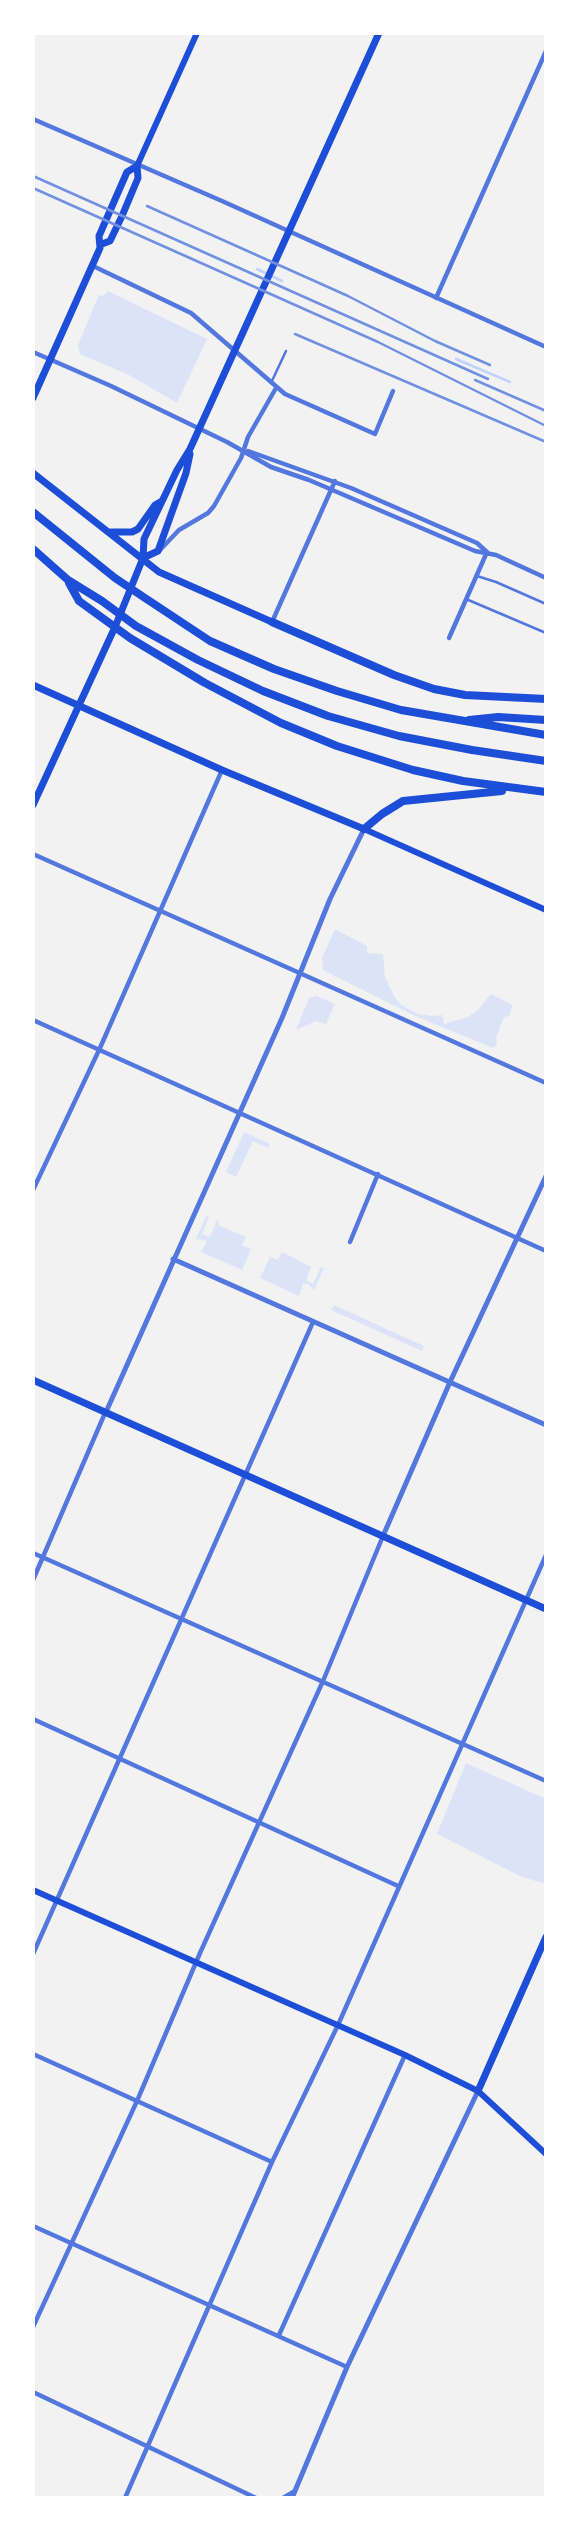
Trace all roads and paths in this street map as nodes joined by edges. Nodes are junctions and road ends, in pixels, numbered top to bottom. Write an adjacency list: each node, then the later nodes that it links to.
1 (197, 33): 5 (main road)
2 (379, 33): 16 (main road)
3 (546, 51): 8 (street)
4 (33, 119): 5 (street)
5 (137, 166): 6 (main road); 6 (main road); 8 (street)
6 (102, 244): 7 (main road)
7 (93, 266): 12 (main road); 13 (street)
8 (436, 298): 9 (street)
9 (546, 347)
10 (286, 351): 13 (lane)
11 (33, 352): 12 (street)
12 (51, 359): 15 (main road); 17 (street)
13 (274, 386): 14 (street); 17 (street)
14 (393, 391)
15 (33, 398)
16 (190, 449): 21 (main road); 25 (main road)
17 (244, 450): 19 (street); 20 (street); 25 (street)
18 (33, 473): 23 (main road)
19 (335, 481): 20 (street); 26 (street)
20 (331, 490): 26 (street); 33 (street)
21 (162, 501): 23 (main road); 27 (main road)
22 (33, 512): 40 (highway)
23 (109, 532): 27 (main road)
24 (33, 549): 30 (highway)
25 (158, 551): 27 (main road)
26 (487, 552): 28 (street); 29 (street)
27 (143, 558): 33 (main road); 38 (main road)
28 (477, 576): 31 (street); 32 (lane)
29 (546, 578)
30 (68, 580): 42 (highway); 44 (highway)
31 (466, 599): 34 (lane); 35 (street)
32 (546, 604)
33 (272, 622): 37 (highway)
34 (546, 633)
35 (449, 638)
36 (33, 685): 38 (main road)
37 (546, 699)
38 (79, 706): 43 (main road); 45 (main road)
39 (546, 720): 40 (highway)
40 (456, 721): 41 (highway)
41 (546, 735)
42 (546, 761)
43 (222, 770): 46 (main road); 48 (street)
44 (546, 789): 46 (highway)
45 (33, 805)
46 (364, 830): 49 (main road); 50 (street)
47 (33, 854): 48 (street)
48 (162, 910): 50 (street); 52 (street)
49 (546, 910)
50 (300, 973): 53 (street); 54 (street)
51 (33, 1020): 52 (street)
52 (100, 1048): 54 (street); 57 (street)
53 (546, 1083)
54 (240, 1113): 55 (street); 61 (street)
55 (378, 1174): 58 (street); 59 (street)
56 (546, 1176): 58 (street)
57 (33, 1190)
58 (518, 1238): 60 (street); 64 (street)
59 (349, 1242)
60 (546, 1251)
61 (173, 1259): 62 (street); 65 (street)
62 (313, 1322): 64 (street); 67 (street)
63 (33, 1380): 65 (main road)
64 (450, 1382): 66 (street); 68 (street)
65 (106, 1412): 67 (main road); 71 (street)
66 (546, 1424)
67 (245, 1475): 68 (main road); 75 (street)
68 (383, 1536): 73 (main road); 76 (street)
69 (33, 1553): 71 (street)
70 (546, 1555): 73 (street)
71 (43, 1558): 72 (street); 75 (street)
72 (33, 1580)
73 (526, 1600): 74 (main road); 78 (street)
74 (546, 1609)
75 (182, 1618): 76 (street); 79 (street)
76 (323, 1681): 78 (street); 81 (street)
77 (33, 1719): 79 (street)
78 (463, 1745): 80 (street); 82 (street)
79 (119, 1757): 81 (street); 84 (street)
80 (546, 1781)
81 (259, 1823): 82 (street); 87 (street)
82 (398, 1887): 88 (street)
83 (33, 1890): 84 (main road)
84 (57, 1900): 86 (street); 87 (main road)
85 (546, 1937): 91 (main road)
86 (33, 1954)
87 (196, 1963): 88 (main road); 92 (street)
88 (338, 2025): 90 (main road); 94 (street)
89 (33, 2054): 92 (street)
90 (405, 2055): 91 (main road); 99 (street)
91 (478, 2091): 93 (main road); 100 (street)
92 (138, 2101): 94 (street); 96 (street)
93 (546, 2154)
94 (272, 2162): 97 (street)
95 (33, 2226): 96 (street)
96 (71, 2243): 97 (street); 98 (street)
97 (209, 2303): 99 (street); 102 (street)
98 (33, 2327)
99 (279, 2335): 100 (street)
100 (347, 2367): 103 (street)
101 (33, 2392): 102 (street)
102 (147, 2448): 104 (street); 105 (street)
103 (295, 2490): 106 (street); 107 (street)
104 (125, 2498)
105 (256, 2498)
106 (283, 2498)
107 (292, 2498)

